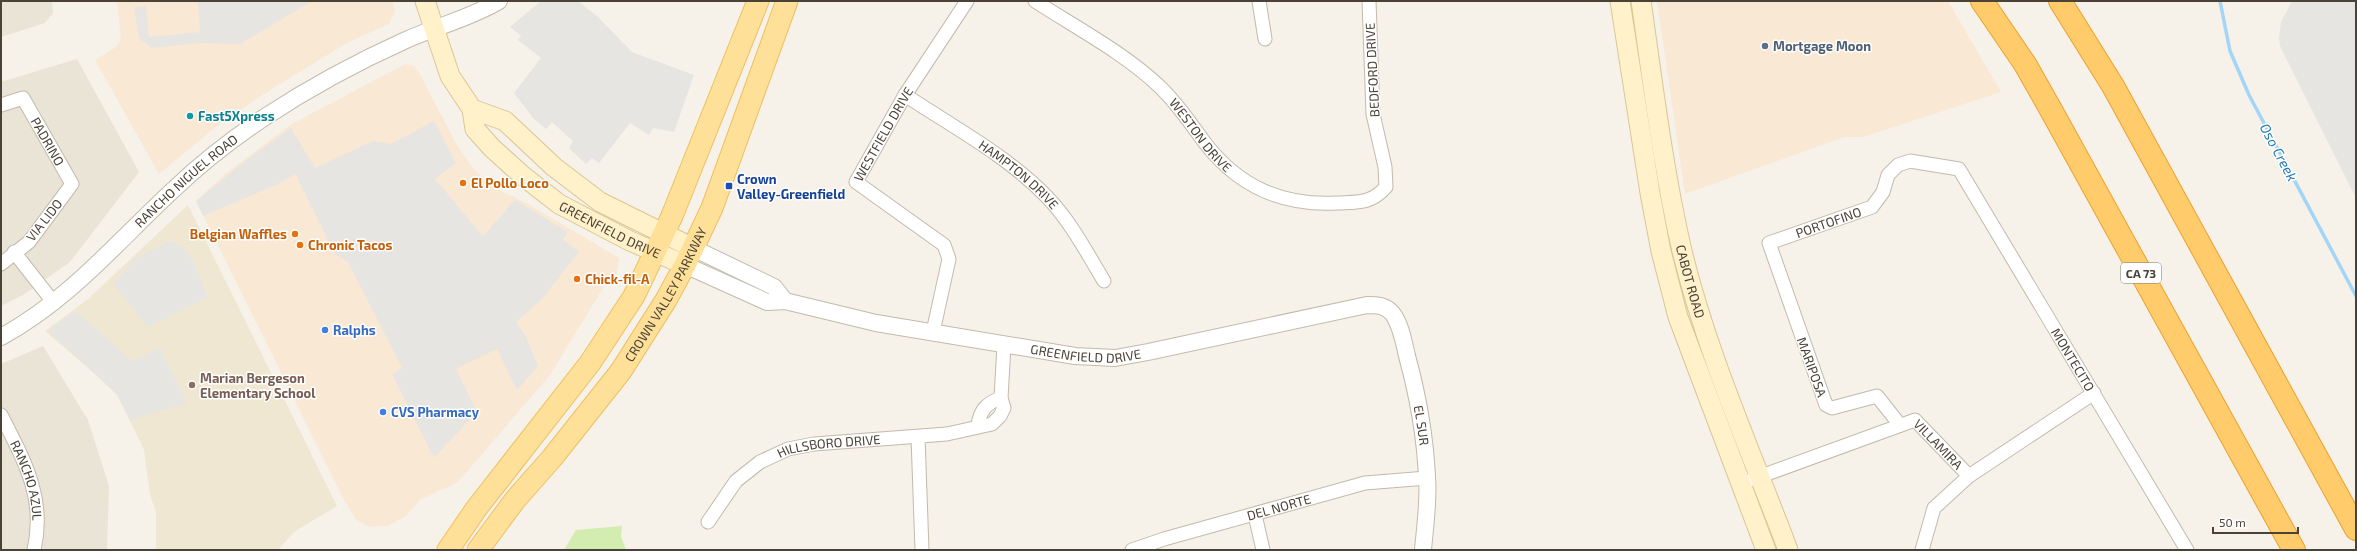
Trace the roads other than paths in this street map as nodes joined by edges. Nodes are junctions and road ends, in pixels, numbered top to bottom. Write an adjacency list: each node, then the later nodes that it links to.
1 (425, 1): 13 (main road, GREENFIELD DRIVE)
2 (499, 1): 13 (street, RANCHO NIGUEL ROAD)
3 (758, 1): 22 (main road, CROWN VALLEY PARKWAY)
4 (787, 1): 24 (main road, CROWN VALLEY PARKWAY)
5 (967, 1): 15 (street, WESTFIELD DRIVE)
6 (1035, 1): 20 (street, WESTON DRIVE)
7 (1259, 1): 14 (street)
8 (1369, 1): 20 (street, BEDFORD DRIVE)
9 (1620, 1): 39 (main road, CABOT ROAD)
10 (1641, 1): 36 (main road, CABOT ROAD)
11 (1982, 1): 54 (highway, CA 73)
12 (2060, 1): 42 (highway)
13 (434, 28): 17 (main road, GREENFIELD DRIVE); 27 (street, RANCHO NIGUEL ROAD)
14 (1266, 39)
15 (905, 95): 26 (street, HAMPTON DRIVE); 29 (street, WESTFIELD DRIVE)
16 (1, 105): 19 (street, PADRINO)
17 (472, 109): 22 (main road, GREENFIELD DRIVE); 22 (main road, GREENFIELD DRIVE)
18 (1959, 169): 21 (street, PORTOFINO); 32 (street, MONTECITO)
19 (72, 184): 23 (street, VIA LIDO)
20 (1386, 187)
21 (1769, 242): 34 (street, MARIPOSA)
22 (660, 244): 24 (main road, GREENFIELD DRIVE); 44 (main road, CROWN VALLEY PARKWAY)
23 (14, 252): 25 (street, VIA LIDO); 27 (street, VIA LIDO)
24 (689, 256): 29 (street, GREENFIELD DRIVE); 45 (main road, CROWN VALLEY PARKWAY)
25 (1, 264)
26 (1104, 281)
27 (54, 303): 30 (street, RANCHO NIGUEL ROAD)
28 (1386, 308): 31 (street, GREENFIELD DRIVE); 38 (street, EL SUR)
29 (933, 332): 31 (street, GREENFIELD DRIVE)
30 (1, 336)
31 (1004, 345): 35 (street, HILLSBORO DRIVE)
32 (2094, 393): 37 (street, VILLAMIRA); 53 (street, MONTECITO)
33 (1, 415): 43 (street, RANCHO AZUL)
34 (1900, 425): 36 (street, VILLAMIRA); 37 (street, VILLAMIRA)
35 (918, 437): 41 (street, HILLSBORO DRIVE); 46 (street)
36 (1760, 476): 39 (street, VILLAMIRA); 51 (main road, CABOT ROAD)
37 (1969, 476): 52 (street)
38 (1428, 478): 40 (street, DEL NORTE); 49 (street, EL SUR)
39 (1740, 483): 50 (main road, CABOT ROAD)
40 (1255, 515): 47 (street, DEL NORTE); 48 (street)
41 (708, 522)
42 (2356, 529)
43 (34, 550)
44 (448, 550)
45 (478, 550)
46 (922, 550)
47 (1132, 550)
48 (1263, 550)
49 (1423, 550)
50 (1766, 550)
51 (1788, 550)
52 (1922, 550)
53 (2187, 550)
54 (2294, 550)

